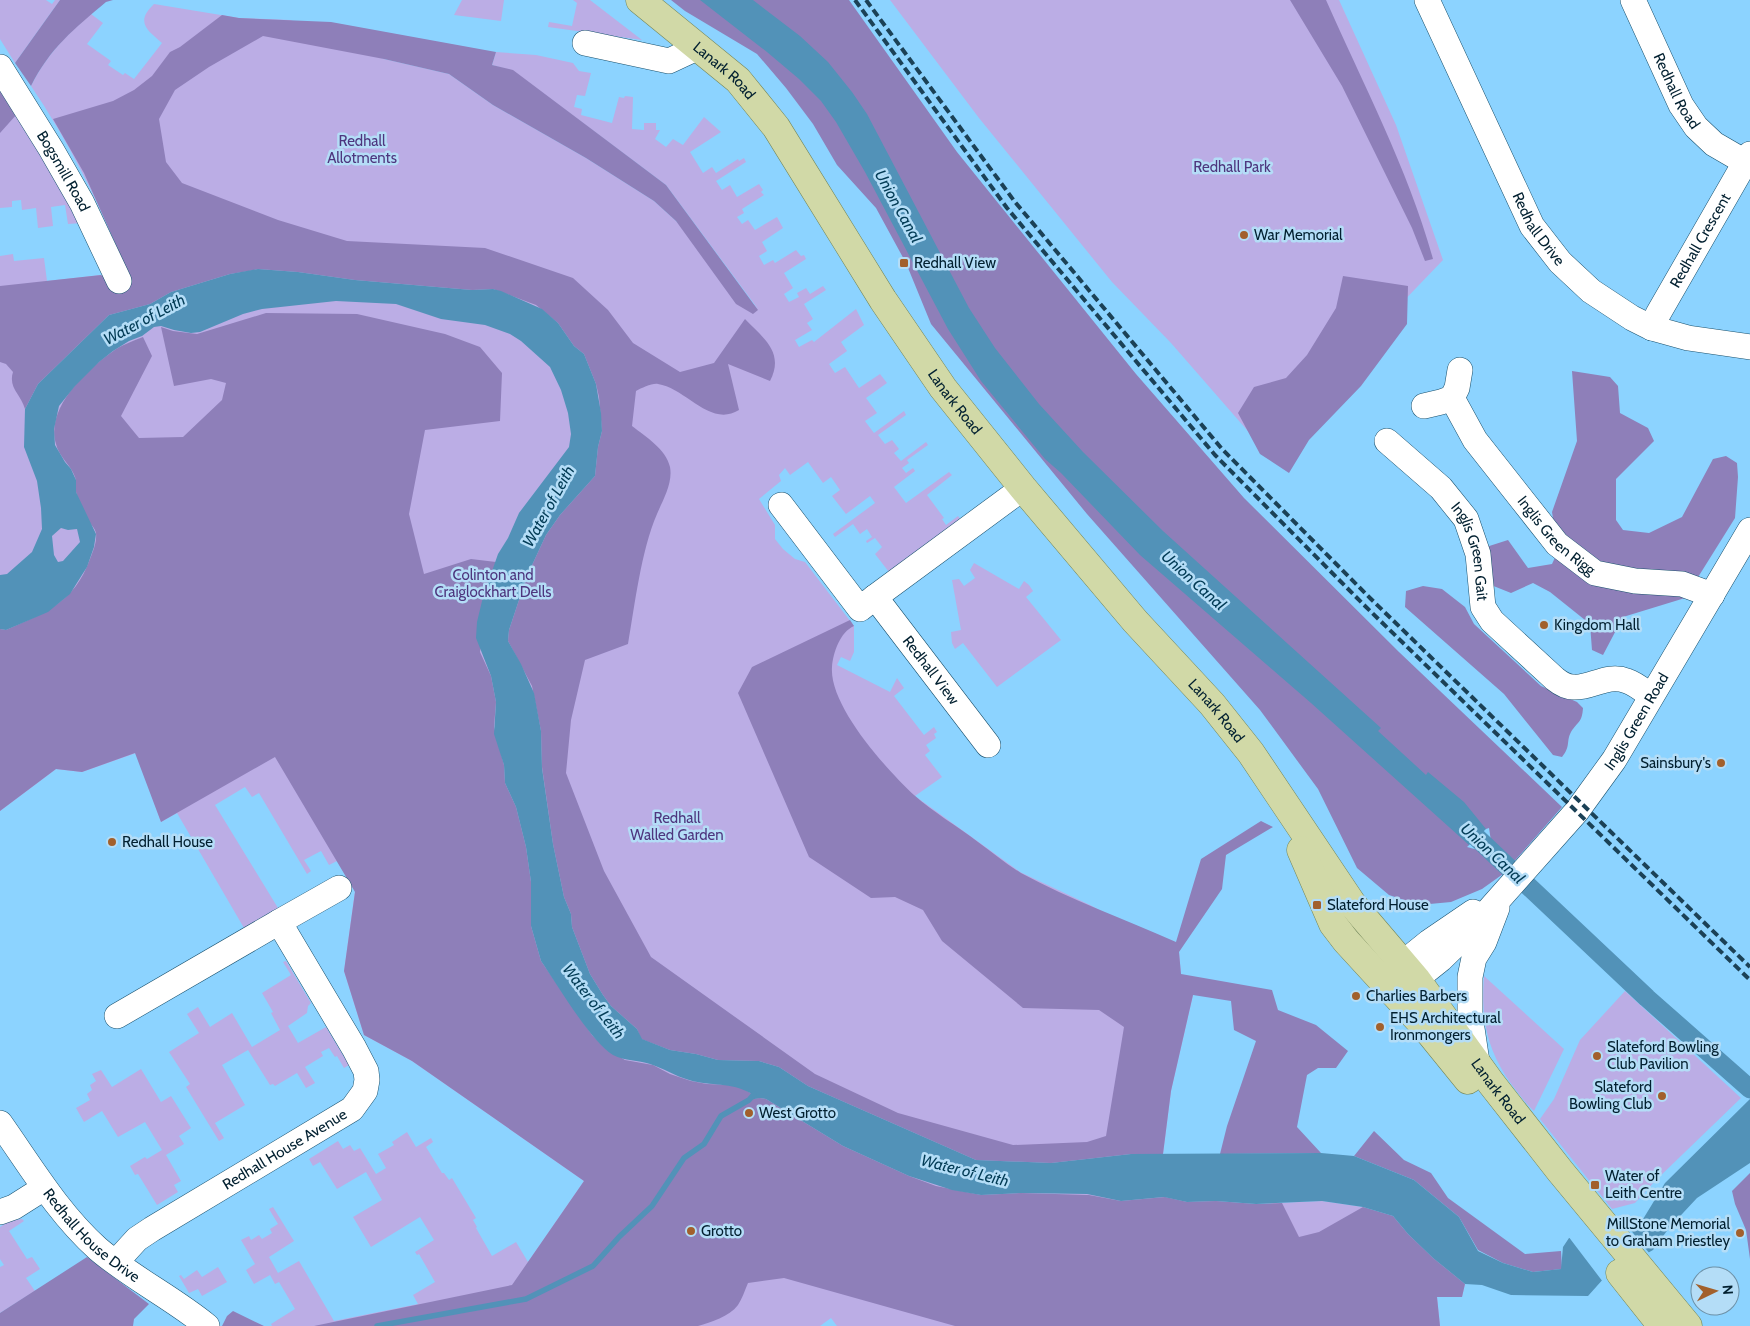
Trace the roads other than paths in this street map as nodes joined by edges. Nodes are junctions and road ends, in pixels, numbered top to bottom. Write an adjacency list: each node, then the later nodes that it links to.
1 (640, 0): 5 (main road, Lanark Road)
2 (1427, 0): 9 (street, Redhall Drive)
3 (1633, 0): 7 (street, Redhall Road)
4 (585, 43): 5 (street)
5 (699, 47): 15 (main road, Lanark Road)
6 (0, 67): 8 (street, Bogsmill Road)
7 (1748, 158): 9 (street, Redhall Crescent)
8 (119, 281)
9 (1652, 328): 10 (street, Redhall Drive)
10 (1750, 347)
11 (1460, 370): 12 (street)
12 (1452, 398): 13 (street); 18 (street, Inglis Green Rigg)
13 (1424, 406)
14 (1387, 441): 20 (street, Inglis Green Gait)
15 (1023, 488): 19 (street); 25 (main road, Lanark Road)
16 (781, 505): 19 (street)
17 (1750, 530): 18 (street, Inglis Green Road)
18 (1712, 595): 20 (street, Inglis Green Road)
19 (875, 597): 21 (street, Redhall View)
20 (1651, 696): 23 (street, Inglis Green Road)
21 (988, 745)
22 (339, 888): 24 (street)
23 (1501, 896): 25 (street, Inglis Green Road); 27 (street, Inglis Green Road)
24 (279, 922): 26 (street); 32 (street, Redhall House Avenue)
25 (1400, 980): 27 (main road, Lanark Road); 31 (main road, Lanark Road)
26 (117, 1016)
27 (1477, 1062): 31 (main road, Lanark Road)
28 (0, 1123): 29 (street, Redhall House Drive)
29 (44, 1188): 30 (street); 32 (street, Redhall House Drive)
30 (0, 1212)
31 (1589, 1219): 33 (main road, Lanark Road)
32 (116, 1262): 34 (street, Redhall House Drive)
33 (1631, 1271): 35 (main road, Lanark Road); 36 (main road, Lanark Road)
34 (207, 1326)
35 (1662, 1326)
36 (1688, 1326)

